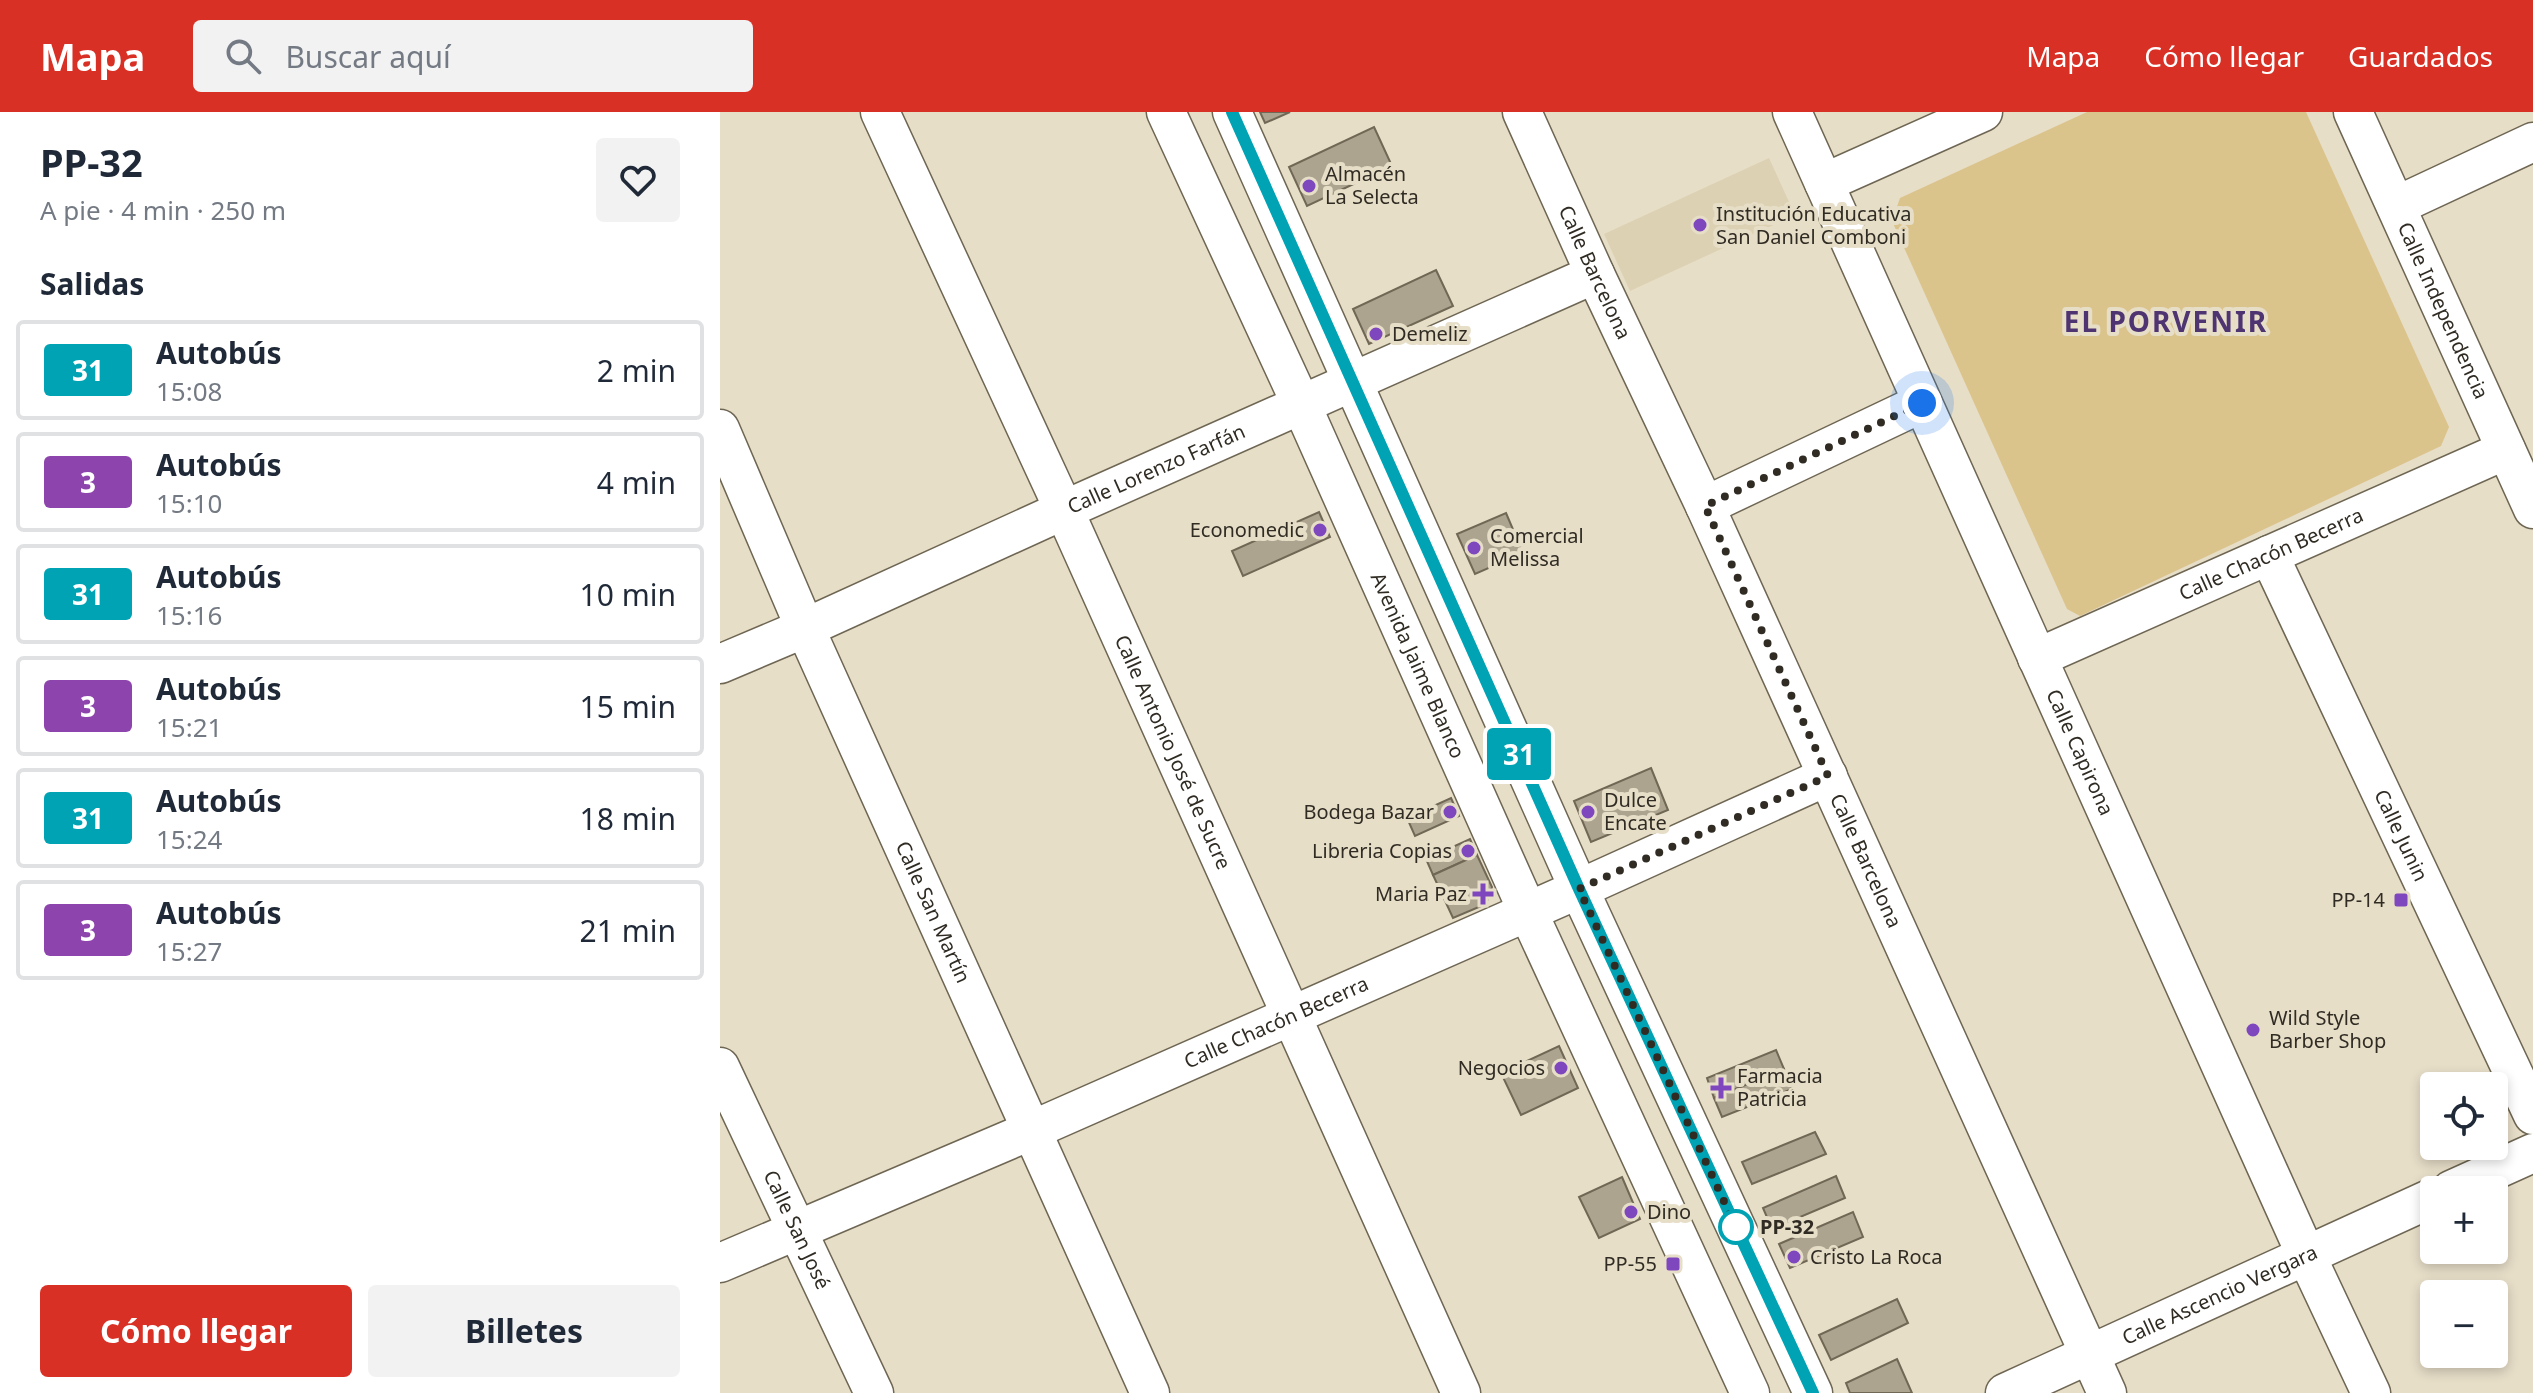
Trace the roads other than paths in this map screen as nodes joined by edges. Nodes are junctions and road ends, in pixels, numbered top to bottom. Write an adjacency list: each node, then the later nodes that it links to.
1 (880, 112): 19 (street, Calle Antonio José de Sucre)
2 (1166, 112): 14 (street, Avenida Jaime Blanco)
3 (1232, 112): 12 (street)
4 (1522, 112): 11 (street, Calle Barcelona)
5 (1792, 112): 9 (street, Calle Capirona)
6 (1983, 112): 9 (street)
7 (2353, 112): 10 (street, Calle Independencia)
8 (2533, 142): 10 (street)
9 (1824, 183): 13 (street, Calle Capirona)
10 (2396, 206): 16 (street, Calle Independencia)
11 (1595, 274): 12 (street, Calle Lorenzo Farfán); 17 (street, Calle Barcelona)
12 (1352, 382): 14 (street, Calle Lorenzo Farfán); 25 (street)
13 (1922, 403): 17 (street); 22 (street, Calle Capirona)
14 (1301, 404): 19 (street, Calle Lorenzo Farfán); 26 (street, Avenida Jaime Blanco)
15 (720, 429): 21 (street, Calle San Martín)
16 (2506, 450): 18 (street, Calle Independencia); 20 (street, Calle Chacón Becerra)
17 (1705, 506): 24 (street, Calle Barcelona)
18 (2533, 509)
19 (1064, 510): 21 (street, Calle Lorenzo Farfán); 27 (street, Calle Antonio José de Sucre)
20 (2269, 555): 22 (street, Calle Chacón Becerra); 29 (street, Calle Junin)
21 (805, 628): 23 (street, Calle Lorenzo Farfán); 30 (street, Calle San Martín)
22 (2037, 658): 35 (street, Calle Capirona)
23 (720, 664)
24 (1828, 776): 25 (street, Calle Chacón Becerra); 37 (street, Calle Barcelona)
25 (1579, 889): 26 (street, Calle Chacón Becerra); 42 (street)
26 (1527, 910): 27 (street, Calle Chacón Becerra); 41 (street, Avenida Jaime Blanco)
27 (1290, 1015): 30 (street, Calle Chacón Becerra); 40 (street, Calle Antonio José de Sucre)
28 (720, 1067): 34 (street, Calle San José)
29 (2533, 1115)
30 (1030, 1131): 34 (street, Calle Chacón Becerra); 39 (street, Calle San Martín)
31 (2533, 1153): 32 (street)
32 (2482, 1176)
33 (2420, 1203): 35 (street, Calle Ascencio Vergara)
34 (798, 1228): 36 (street, Calle Chacón Becerra); 38 (street, Calle San José)
35 (2306, 1255): 37 (street, Calle Ascencio Vergara); 45 (street, Calle Capirona)
36 (720, 1263)
37 (2090, 1353): 43 (street, Calle Ascencio Vergara); 44 (street, Calle Barcelona)
38 (874, 1393)
39 (1150, 1393)
40 (1461, 1393)
41 (1750, 1393)
42 (1813, 1393)
43 (2005, 1393)
44 (2107, 1393)
45 (2371, 1393)

